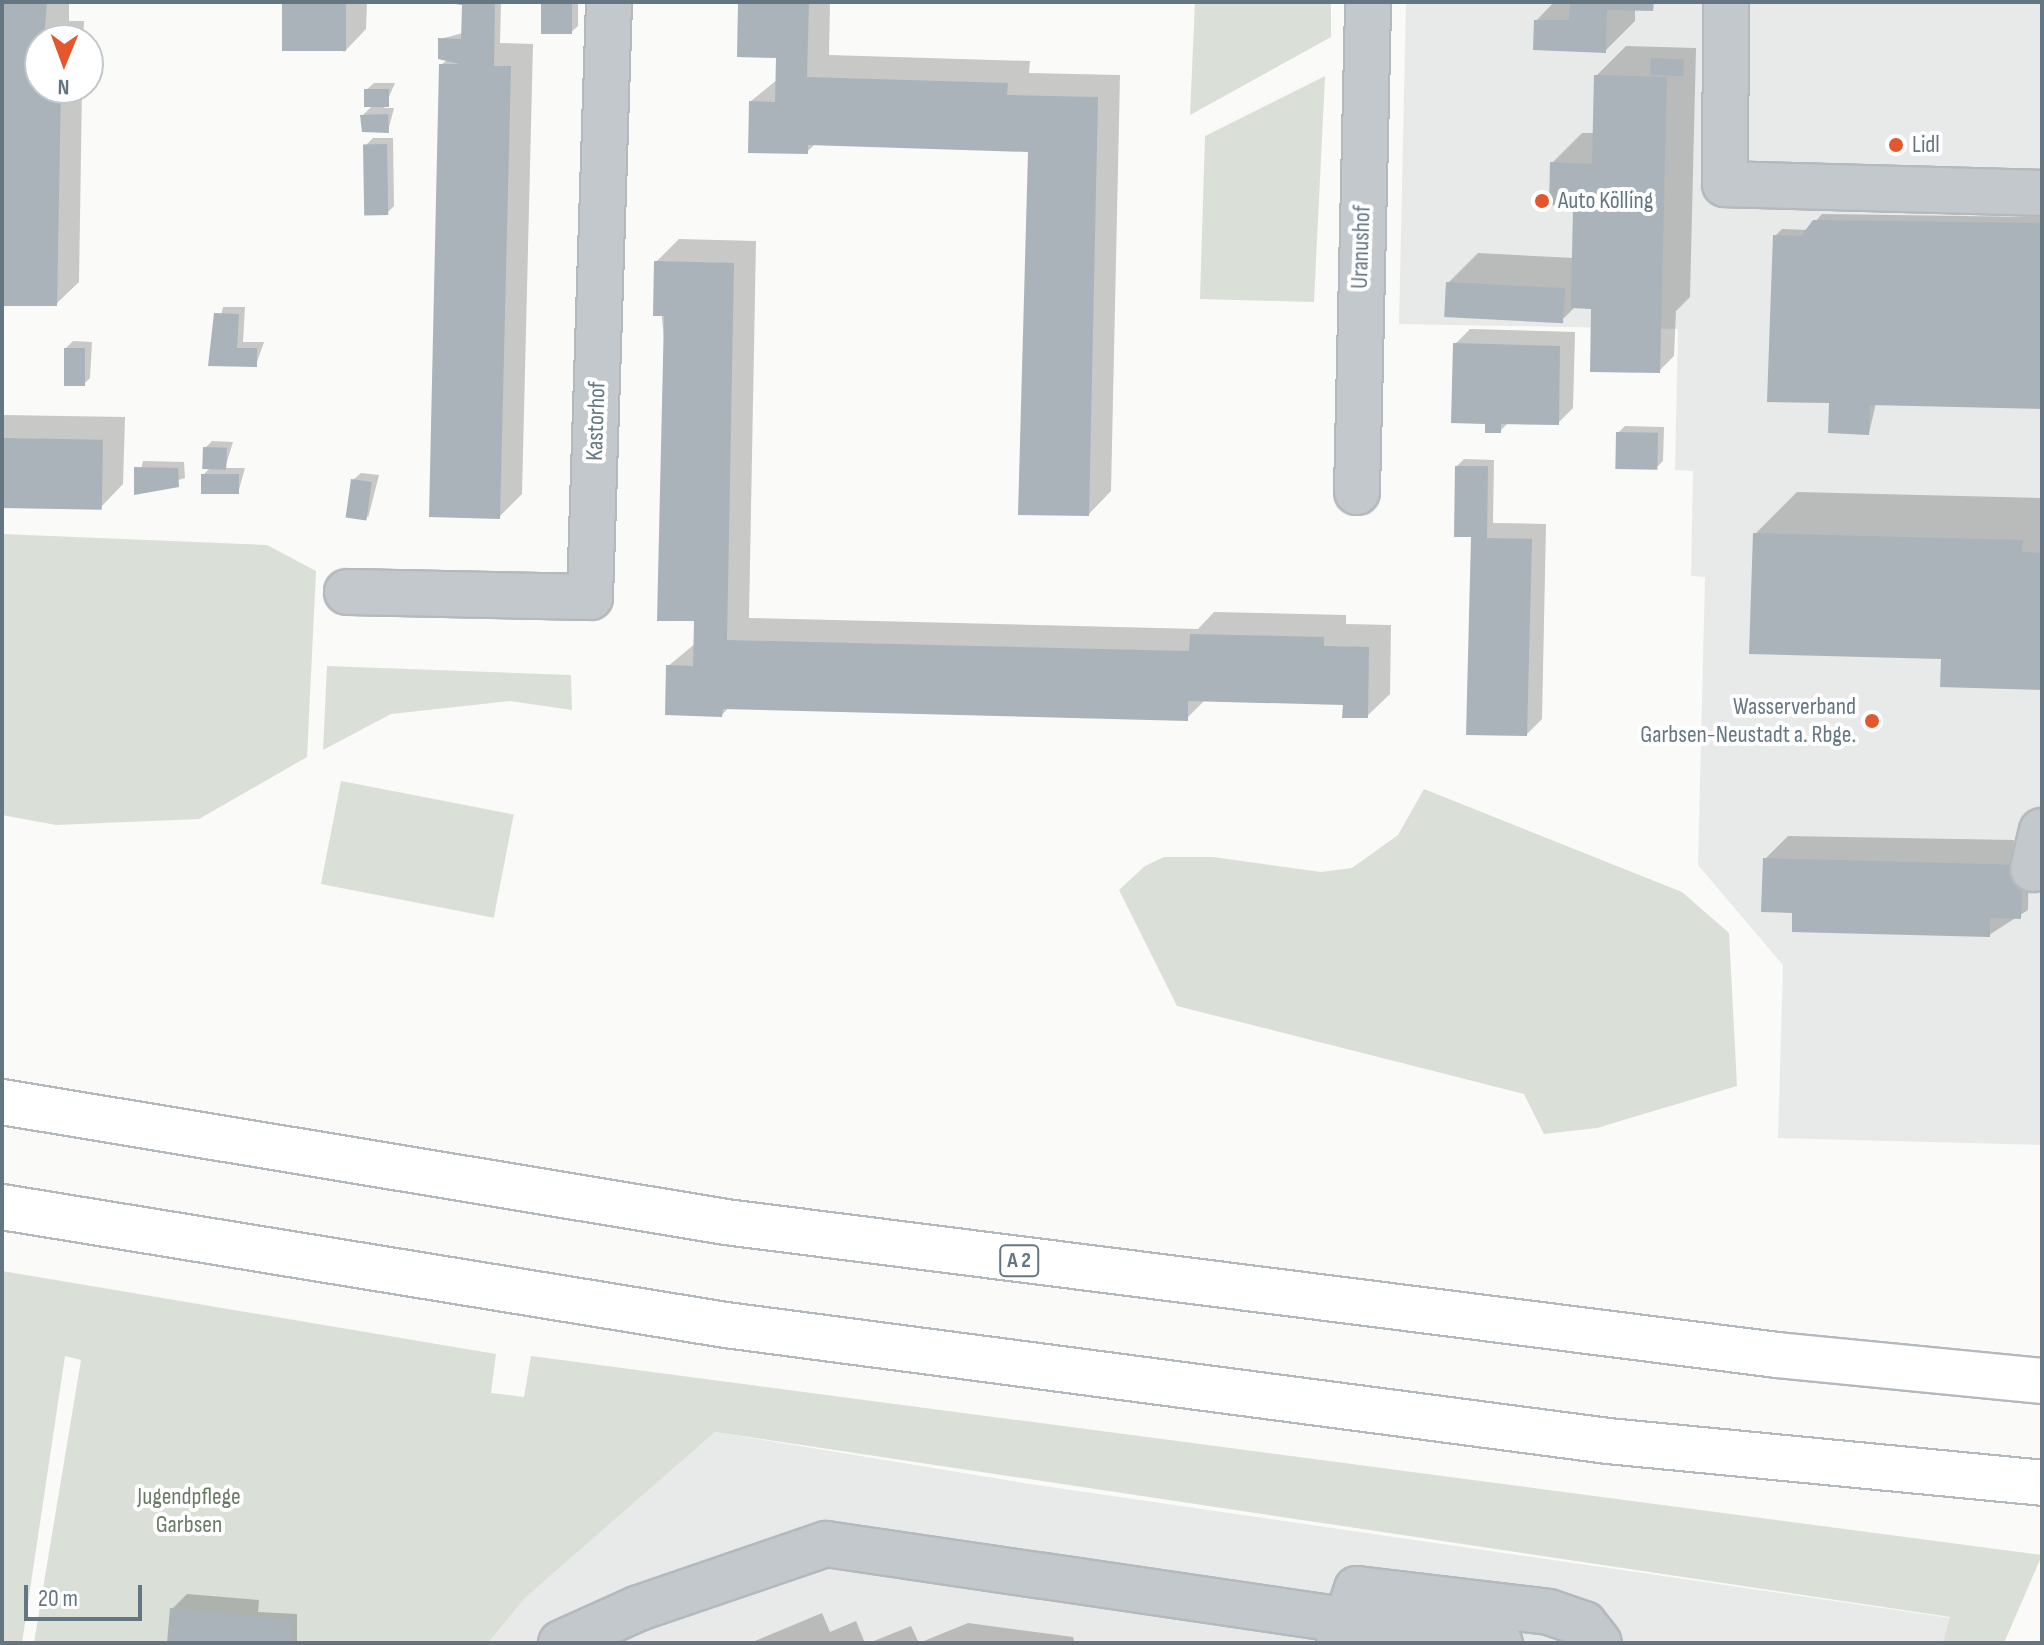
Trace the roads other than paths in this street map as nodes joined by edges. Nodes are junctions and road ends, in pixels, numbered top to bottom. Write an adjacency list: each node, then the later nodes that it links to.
1 (609, 2): 6 (street, Kastorhof)
2 (1368, 2): 5 (street, Uranushof)
3 (1726, 2): 4 (street)
4 (2042, 193)
5 (1357, 492)
6 (347, 592)
7 (2, 1102): 9 (highway, A 2)
8 (2, 1207): 10 (highway)
9 (2042, 1381)
10 (2042, 1483)
11 (1344, 1631): 12 (street); 13 (street); 14 (street)
12 (561, 1643)
13 (1500, 1643)
14 (1599, 1643)

